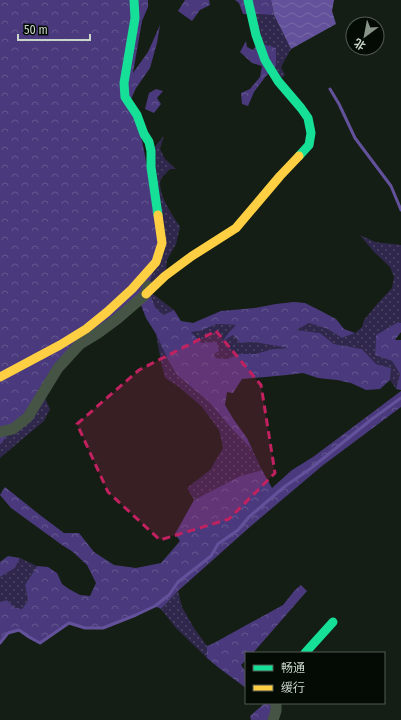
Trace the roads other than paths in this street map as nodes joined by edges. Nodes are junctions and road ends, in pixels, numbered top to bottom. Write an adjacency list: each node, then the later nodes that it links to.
1 (134, 0): 3 (street)
2 (248, 0): 4 (street)
3 (156, 262): 4 (street); 5 (street)
4 (146, 294): 6 (street)
5 (0, 377)
6 (0, 432)
7 (333, 622): 8 (street)
8 (306, 652)
9 (276, 704): 10 (street)
10 (273, 720)

